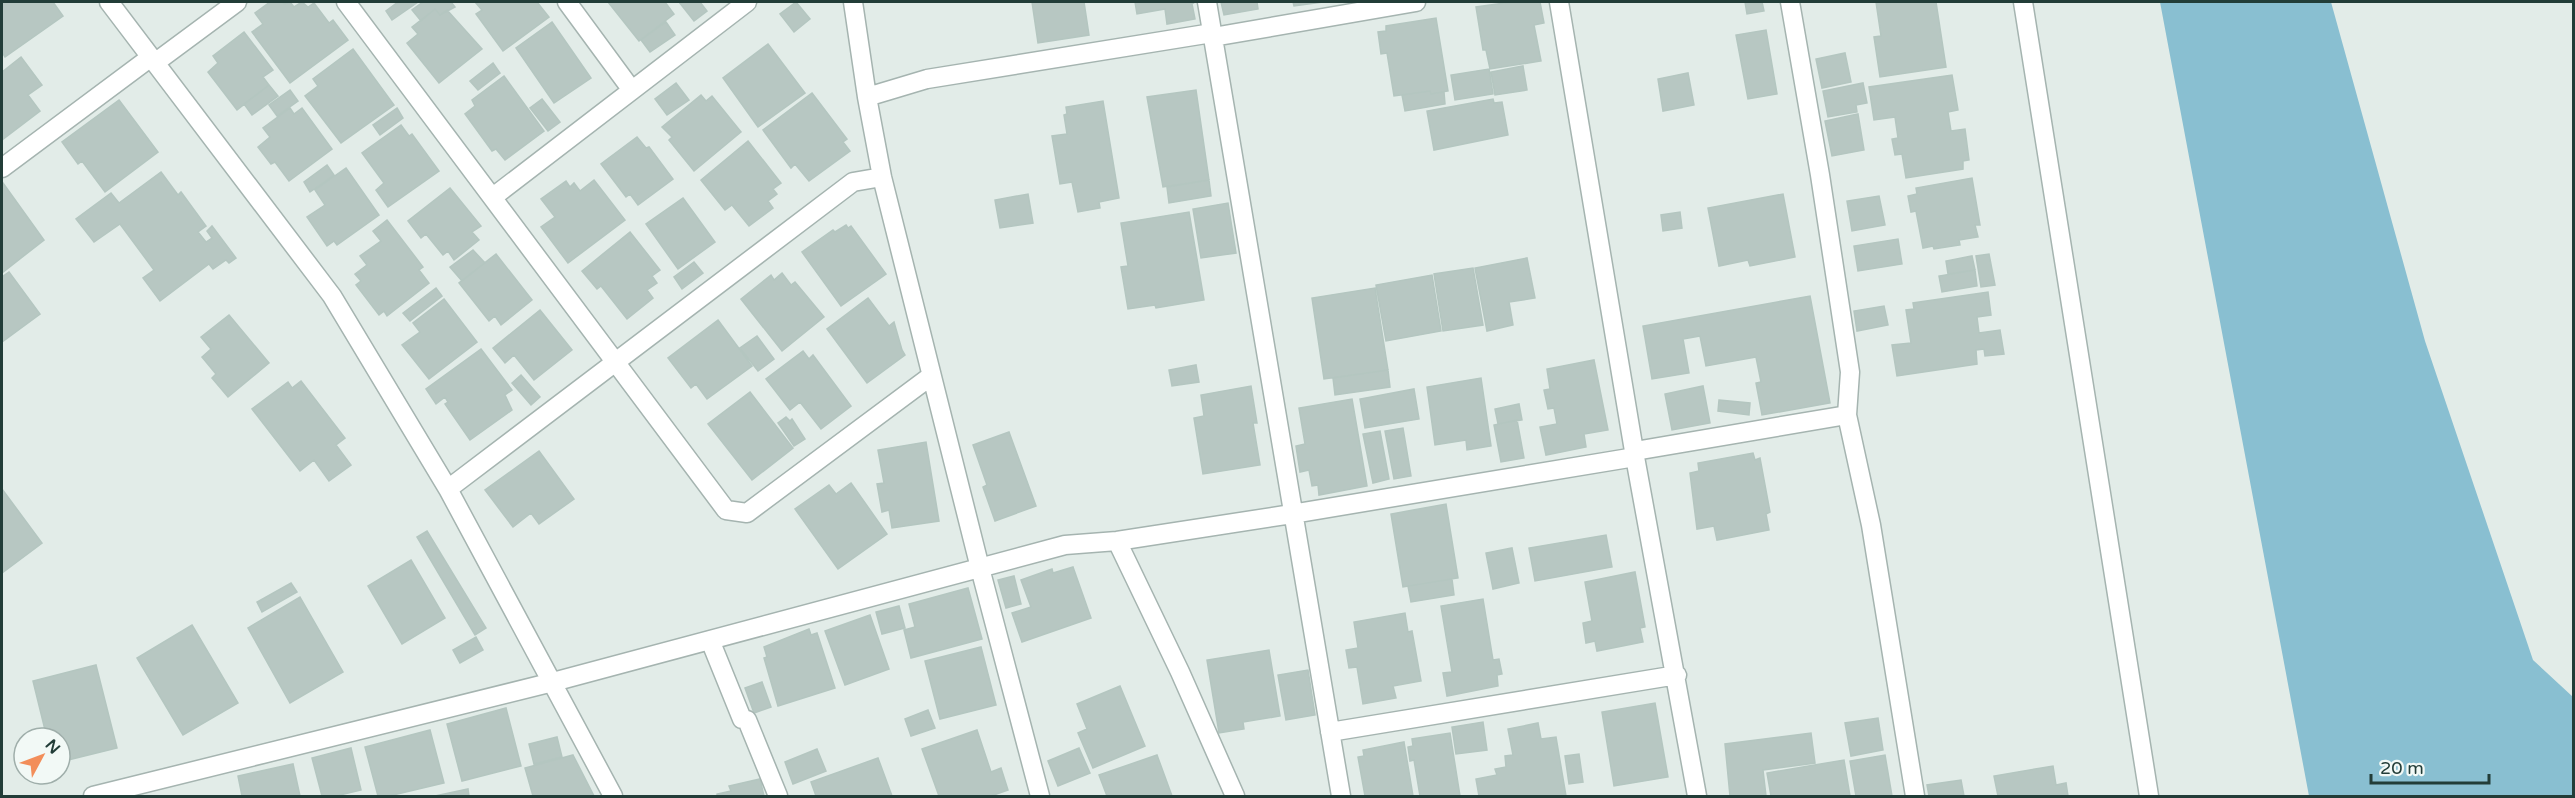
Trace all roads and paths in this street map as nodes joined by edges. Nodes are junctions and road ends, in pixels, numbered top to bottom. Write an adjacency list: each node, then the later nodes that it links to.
1 (109, 2): 13 (street)
2 (237, 2): 13 (street)
3 (346, 2): 18 (street)
4 (567, 2): 14 (street)
5 (747, 2): 14 (street)
6 (853, 2): 15 (street)
7 (1207, 2): 12 (street)
8 (1416, 2): 12 (street)
9 (1559, 2): 22 (street)
10 (1790, 2): 21 (street)
11 (2023, 2): 39 (street)
12 (1212, 35): 15 (street); 24 (street)
13 (153, 60): 16 (street); 23 (street)
14 (632, 89): 18 (street)
15 (867, 97): 17 (street)
16 (2, 168)
17 (882, 177): 19 (street); 20 (street)
18 (493, 197): 19 (street)
19 (616, 364): 20 (street); 23 (street)
20 (931, 376): 26 (street)
21 (1847, 415): 22 (street); 38 (street)
22 (1635, 454): 24 (street); 28 (street)
23 (448, 489): 29 (street)
24 (1292, 514): 25 (street); 30 (street)
25 (1117, 541): 26 (street); 35 (street)
26 (978, 561): 27 (street); 34 (street)
27 (710, 640): 29 (street); 33 (street)
28 (1677, 675): 30 (street); 37 (street)
29 (551, 678): 31 (street); 32 (street)
30 (1330, 732): 36 (street)
31 (105, 795)
32 (613, 796)
33 (778, 796)
34 (1040, 796)
35 (1235, 796)
36 (1341, 796)
37 (1697, 796)
38 (1915, 796)
39 (2149, 796)

